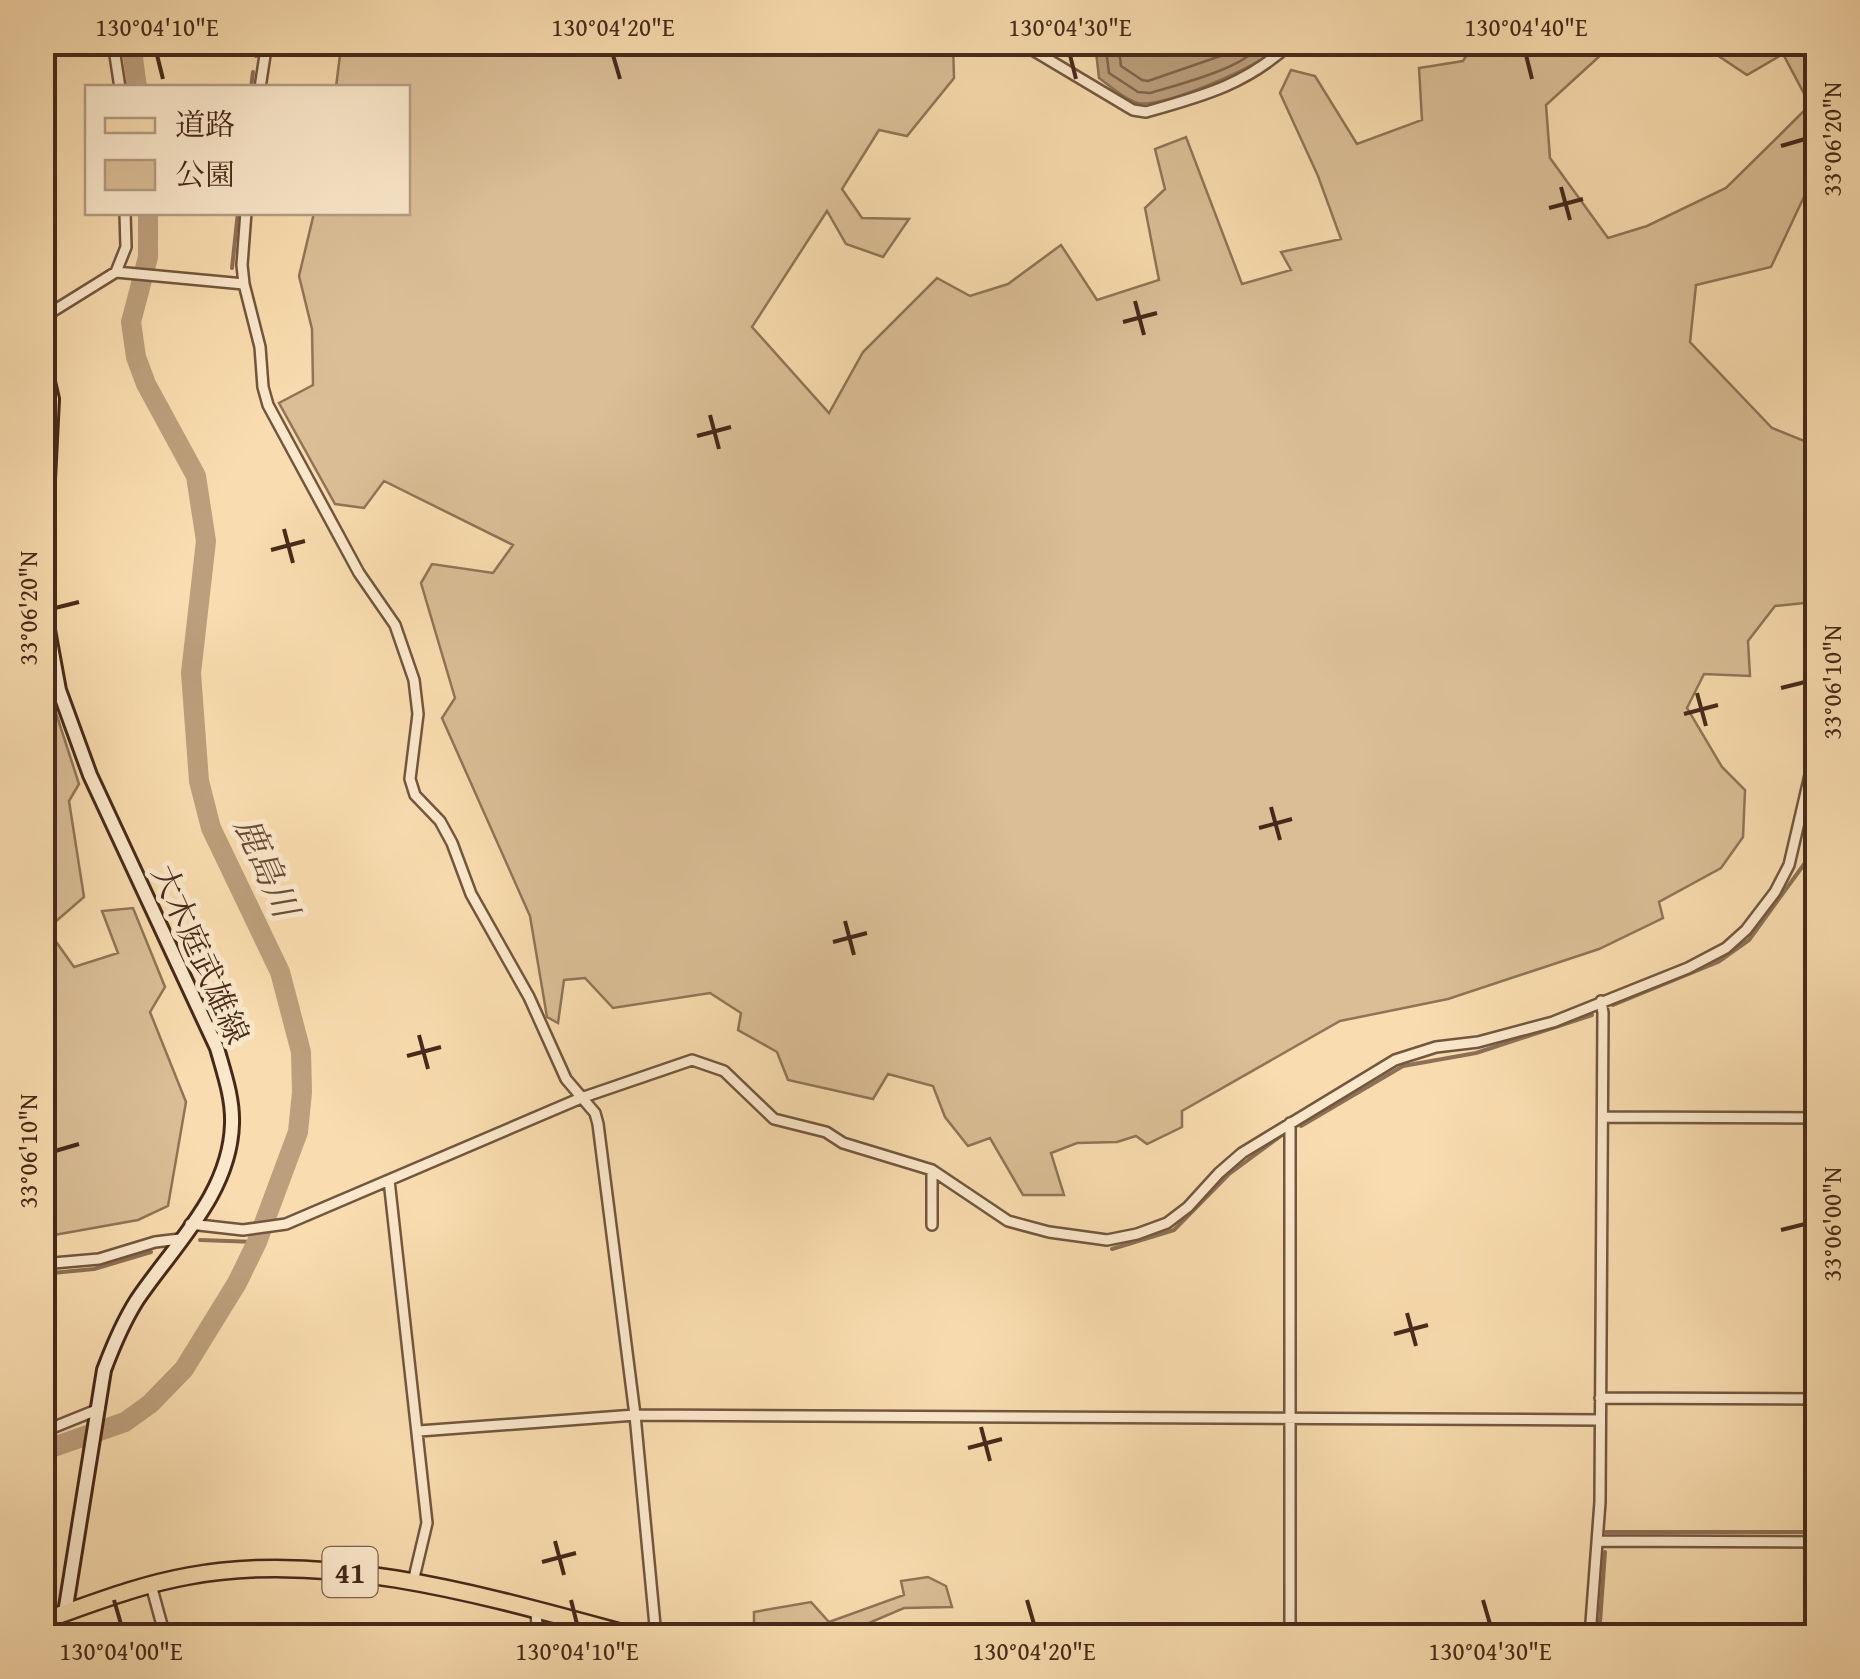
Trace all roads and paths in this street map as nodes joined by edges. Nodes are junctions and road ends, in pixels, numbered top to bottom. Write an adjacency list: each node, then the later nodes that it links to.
1 (113, 42): 5 (street)
2 (267, 42): 6 (street)
3 (1019, 42): 4 (street)
4 (1292, 42)
5 (120, 85)
6 (260, 85)
7 (125, 215): 9 (street)
8 (246, 215): 10 (street)
9 (119, 272): 10 (street); 11 (street)
10 (244, 284): 15 (street)
11 (42, 318)
12 (42, 356): 21 (main road, 大木庭武雄線)
13 (1818, 760): 14 (street)
14 (1601, 1001): 16 (street); 18 (street)
15 (581, 1098): 19 (street); 20 (street); 28 (street)
16 (1602, 1117): 17 (street); 25 (street)
17 (1818, 1118)
18 (1290, 1123): 19 (street); 29 (street)
19 (932, 1170): 22 (street)
20 (388, 1180): 21 (street); 31 (street)
21 (190, 1224): 23 (main road, 大木庭武雄線)
22 (932, 1225)
23 (180, 1239): 24 (street); 27 (main road, 大木庭武雄線)
24 (42, 1264)
25 (1600, 1398): 26 (street); 30 (street)
26 (1818, 1398)
27 (99, 1409): 32 (street); 38 (main road, 大木庭武雄線)
28 (634, 1415): 29 (street); 31 (street); 43 (street)
29 (1291, 1420): 30 (street); 44 (street)
30 (1600, 1420): 33 (street)
31 (419, 1431): 35 (street)
32 (42, 1432)
33 (1597, 1540): 34 (street); 45 (street)
34 (1818, 1542)
35 (413, 1582): 36 (main road, 41); 37 (main road, 41)
36 (152, 1585): 38 (main road, 41); 40 (street)
37 (536, 1612): 41 (street); 42 (main road, 41)
38 (65, 1613): 39 (main road, 41)
39 (42, 1621)
40 (164, 1636)
41 (538, 1636)
42 (634, 1636)
43 (656, 1636)
44 (1290, 1636)
45 (1590, 1636)

